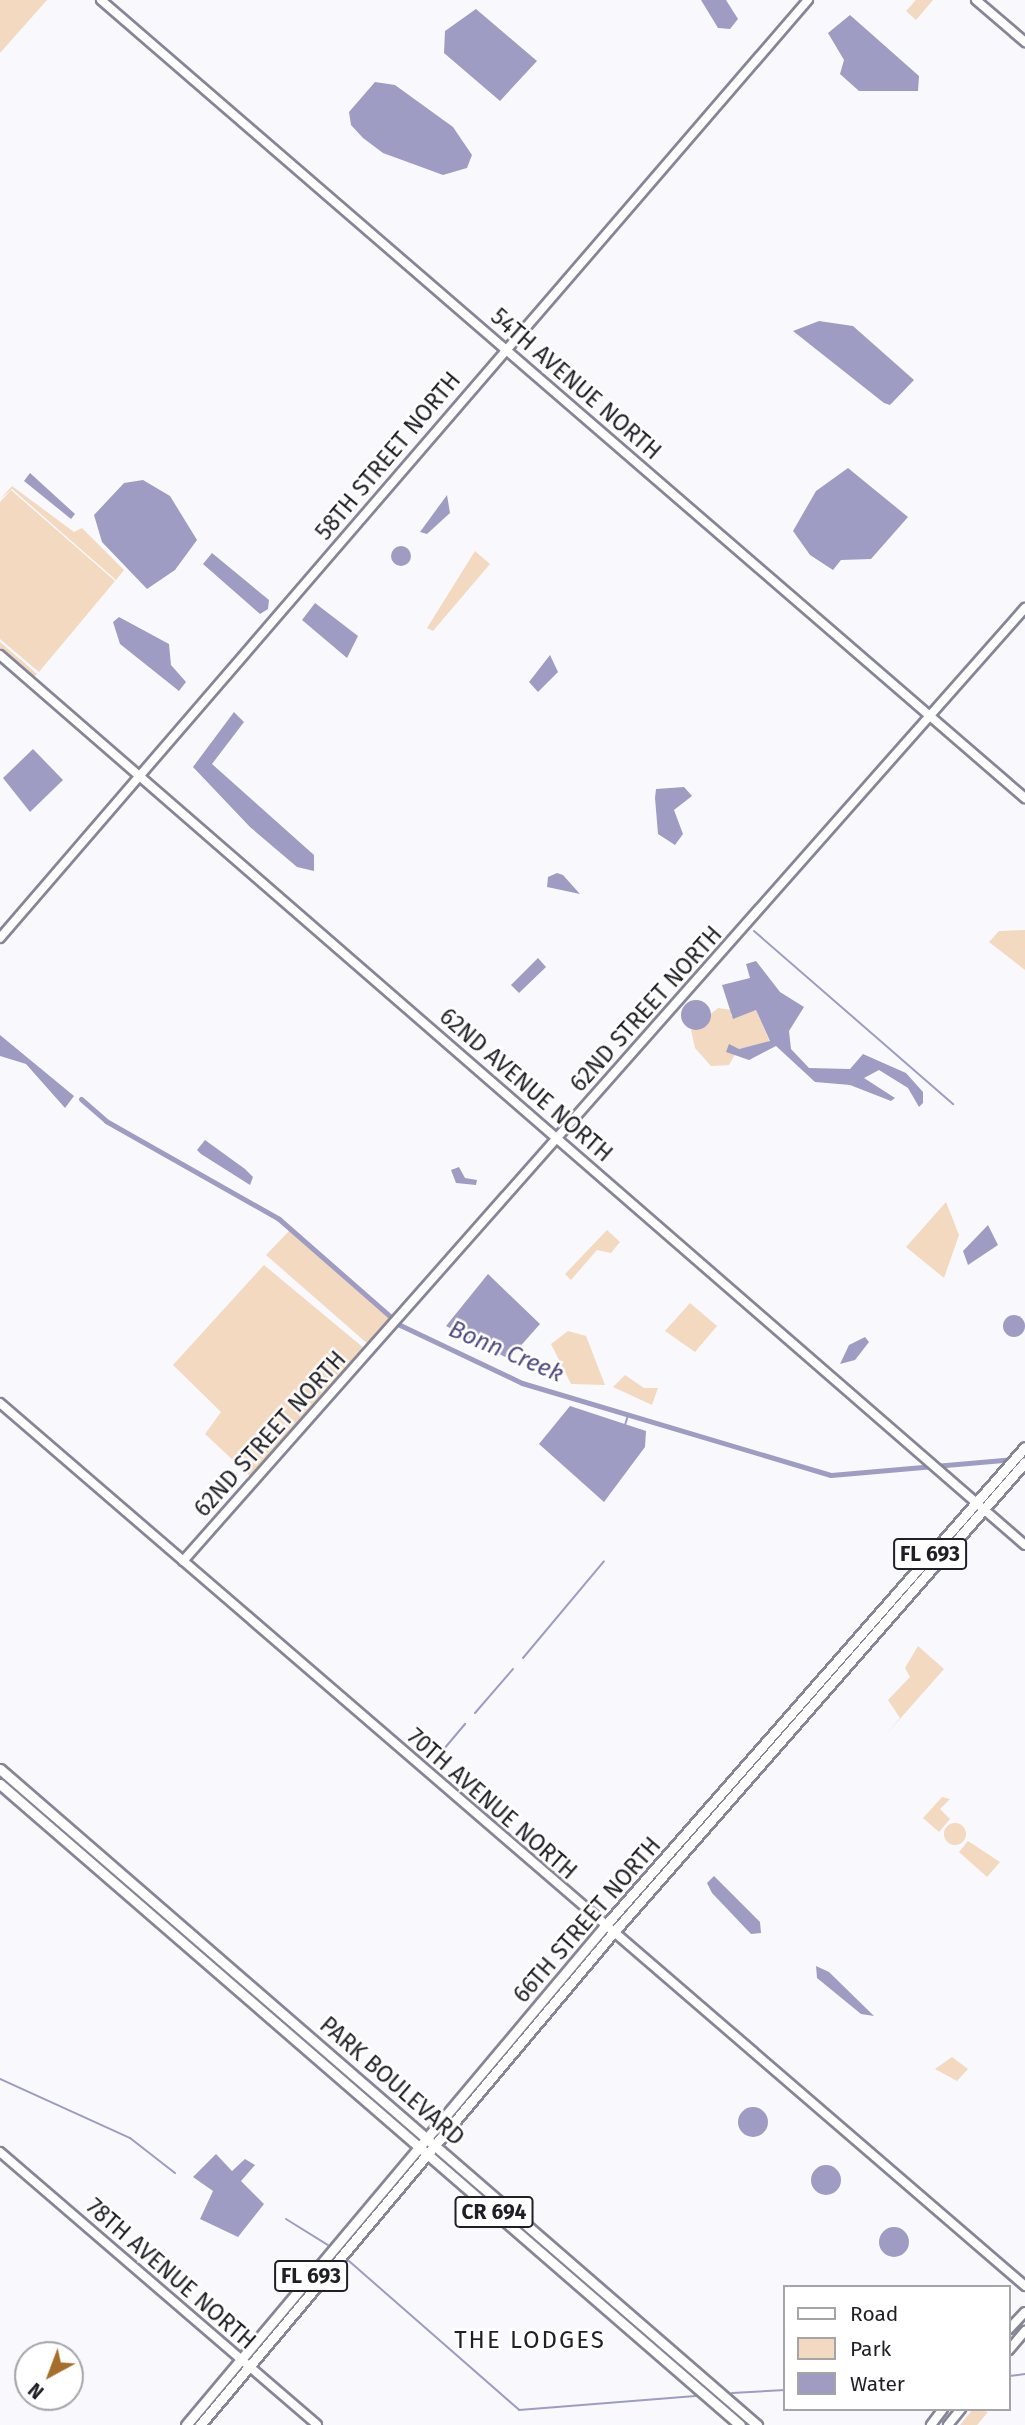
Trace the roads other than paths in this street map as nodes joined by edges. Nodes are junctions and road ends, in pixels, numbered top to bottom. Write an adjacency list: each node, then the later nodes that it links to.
1 (102, 0): 5 (street, 54TH AVENUE NORTH)
2 (808, 0): 5 (street, 58TH STREET NORTH)
3 (976, 0): 4 (street)
4 (1025, 42)
5 (505, 348): 8 (street, 54TH AVENUE NORTH); 9 (street, 58TH STREET NORTH)
6 (1025, 608): 8 (street, 62ND STREET NORTH)
7 (0, 655): 9 (street, 62ND AVENUE NORTH)
8 (930, 716): 10 (street, 54TH AVENUE NORTH); 12 (street, 62ND STREET NORTH)
9 (139, 775): 11 (street, 58TH STREET NORTH); 12 (street, 62ND AVENUE NORTH)
10 (1025, 798)
11 (0, 938)
12 (557, 1137): 16 (street, 62ND AVENUE NORTH); 19 (street, 62ND STREET NORTH)
13 (0, 1403): 19 (street, 70TH AVENUE NORTH)
14 (1023, 1449): 16 (main road, 66TH STREET NORTH / FL 693)
15 (1024, 1462): 17 (main road, 66TH STREET NORTH / FL 693)
16 (975, 1502): 17 (street, 62ND AVENUE NORTH); 22 (main road, 66TH STREET NORTH / FL 693)
17 (984, 1509): 18 (street, 62ND AVENUE NORTH); 23 (main road, 66TH STREET NORTH / FL 693)
18 (1025, 1545)
19 (183, 1561): 22 (street, 70TH AVENUE NORTH)
20 (0, 1769): 24 (main road, PARK BOULEVARD)
21 (0, 1784): 26 (main road, PARK BOULEVARD)
22 (604, 1927): 23 (street, 70TH AVENUE NORTH); 24 (main road, 66TH STREET NORTH / FL 693)
23 (612, 1934): 25 (main road, 66TH STREET NORTH / FL 693); 31 (street, 70TH AVENUE NORTH)
24 (428, 2137): 25 (main road, PARK BOULEVARD); 26 (main road, 66TH STREET NORTH / FL 693)
25 (438, 2146): 28 (main road, 66TH STREET NORTH / FL 693); 30 (main road, PARK BOULEVARD / CR 694)
26 (420, 2147): 28 (main road, PARK BOULEVARD); 36 (main road, 66TH STREET NORTH / FL 693)
27 (0, 2152): 36 (street, 78TH AVENUE NORTH)
28 (429, 2156): 29 (main road, PARK BOULEVARD / CR 694); 37 (main road, 66TH STREET NORTH / FL 693)
29 (524, 2237): 30 (main road); 43 (main road, PARK BOULEVARD / CR 694)
30 (558, 2252): 44 (main road, PARK BOULEVARD / CR 694)
31 (1025, 2286)
32 (1025, 2312): 33 (street)
33 (1011, 2327)
34 (1025, 2331): 35 (street)
35 (1011, 2348)
36 (242, 2360): 37 (street, 78TH AVENUE NORTH); 40 (main road, 66TH STREET NORTH / FL 693)
37 (250, 2367): 41 (main road, 66TH STREET NORTH / FL 693); 42 (street, 78TH AVENUE NORTH)
38 (941, 2411): 45 (street)
39 (959, 2411): 46 (street)
40 (186, 2425)
41 (200, 2425)
42 (317, 2425)
43 (740, 2425)
44 (757, 2425)
45 (930, 2425)
46 (948, 2425)

